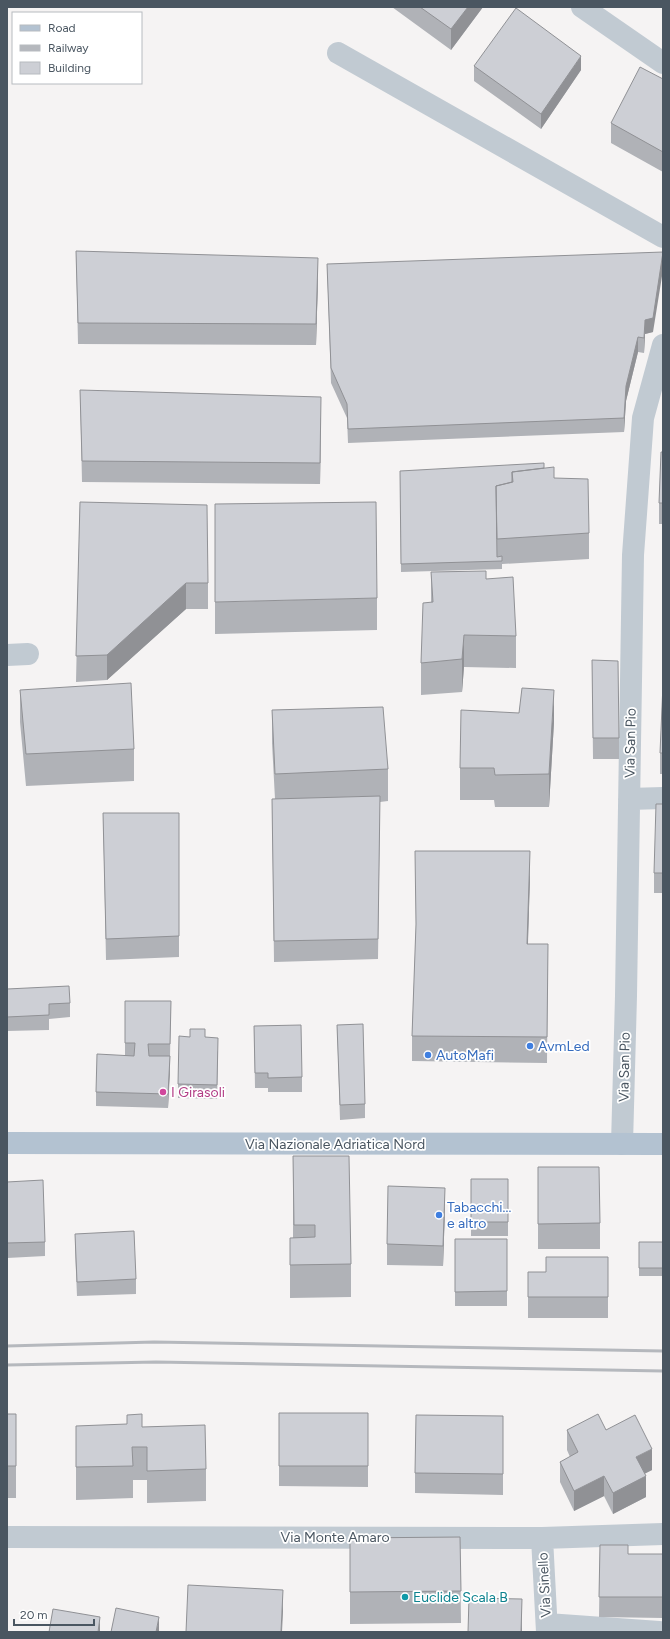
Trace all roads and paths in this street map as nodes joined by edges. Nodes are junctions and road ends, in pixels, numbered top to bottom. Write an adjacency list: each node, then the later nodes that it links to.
1 (591, 10): 3 (street)
2 (338, 53): 4 (street)
3 (663, 63)
4 (663, 237)
5 (663, 345): 7 (street, Via San Pio)
6 (663, 798): 7 (street)
7 (629, 799): 9 (street, Via San Pio)
8 (7, 1143): 9 (main road, Via Nazionale Adriatica Nord)
9 (622, 1144): 10 (main road, Via Nazionale Adriatica Nord)
10 (663, 1144)
11 (663, 1534): 13 (street, Via Monte Amaro)
12 (7, 1537): 13 (street, Via Monte Amaro)
13 (542, 1538): 14 (street, Via Sinello)
14 (547, 1628): 15 (street)
15 (659, 1632)

